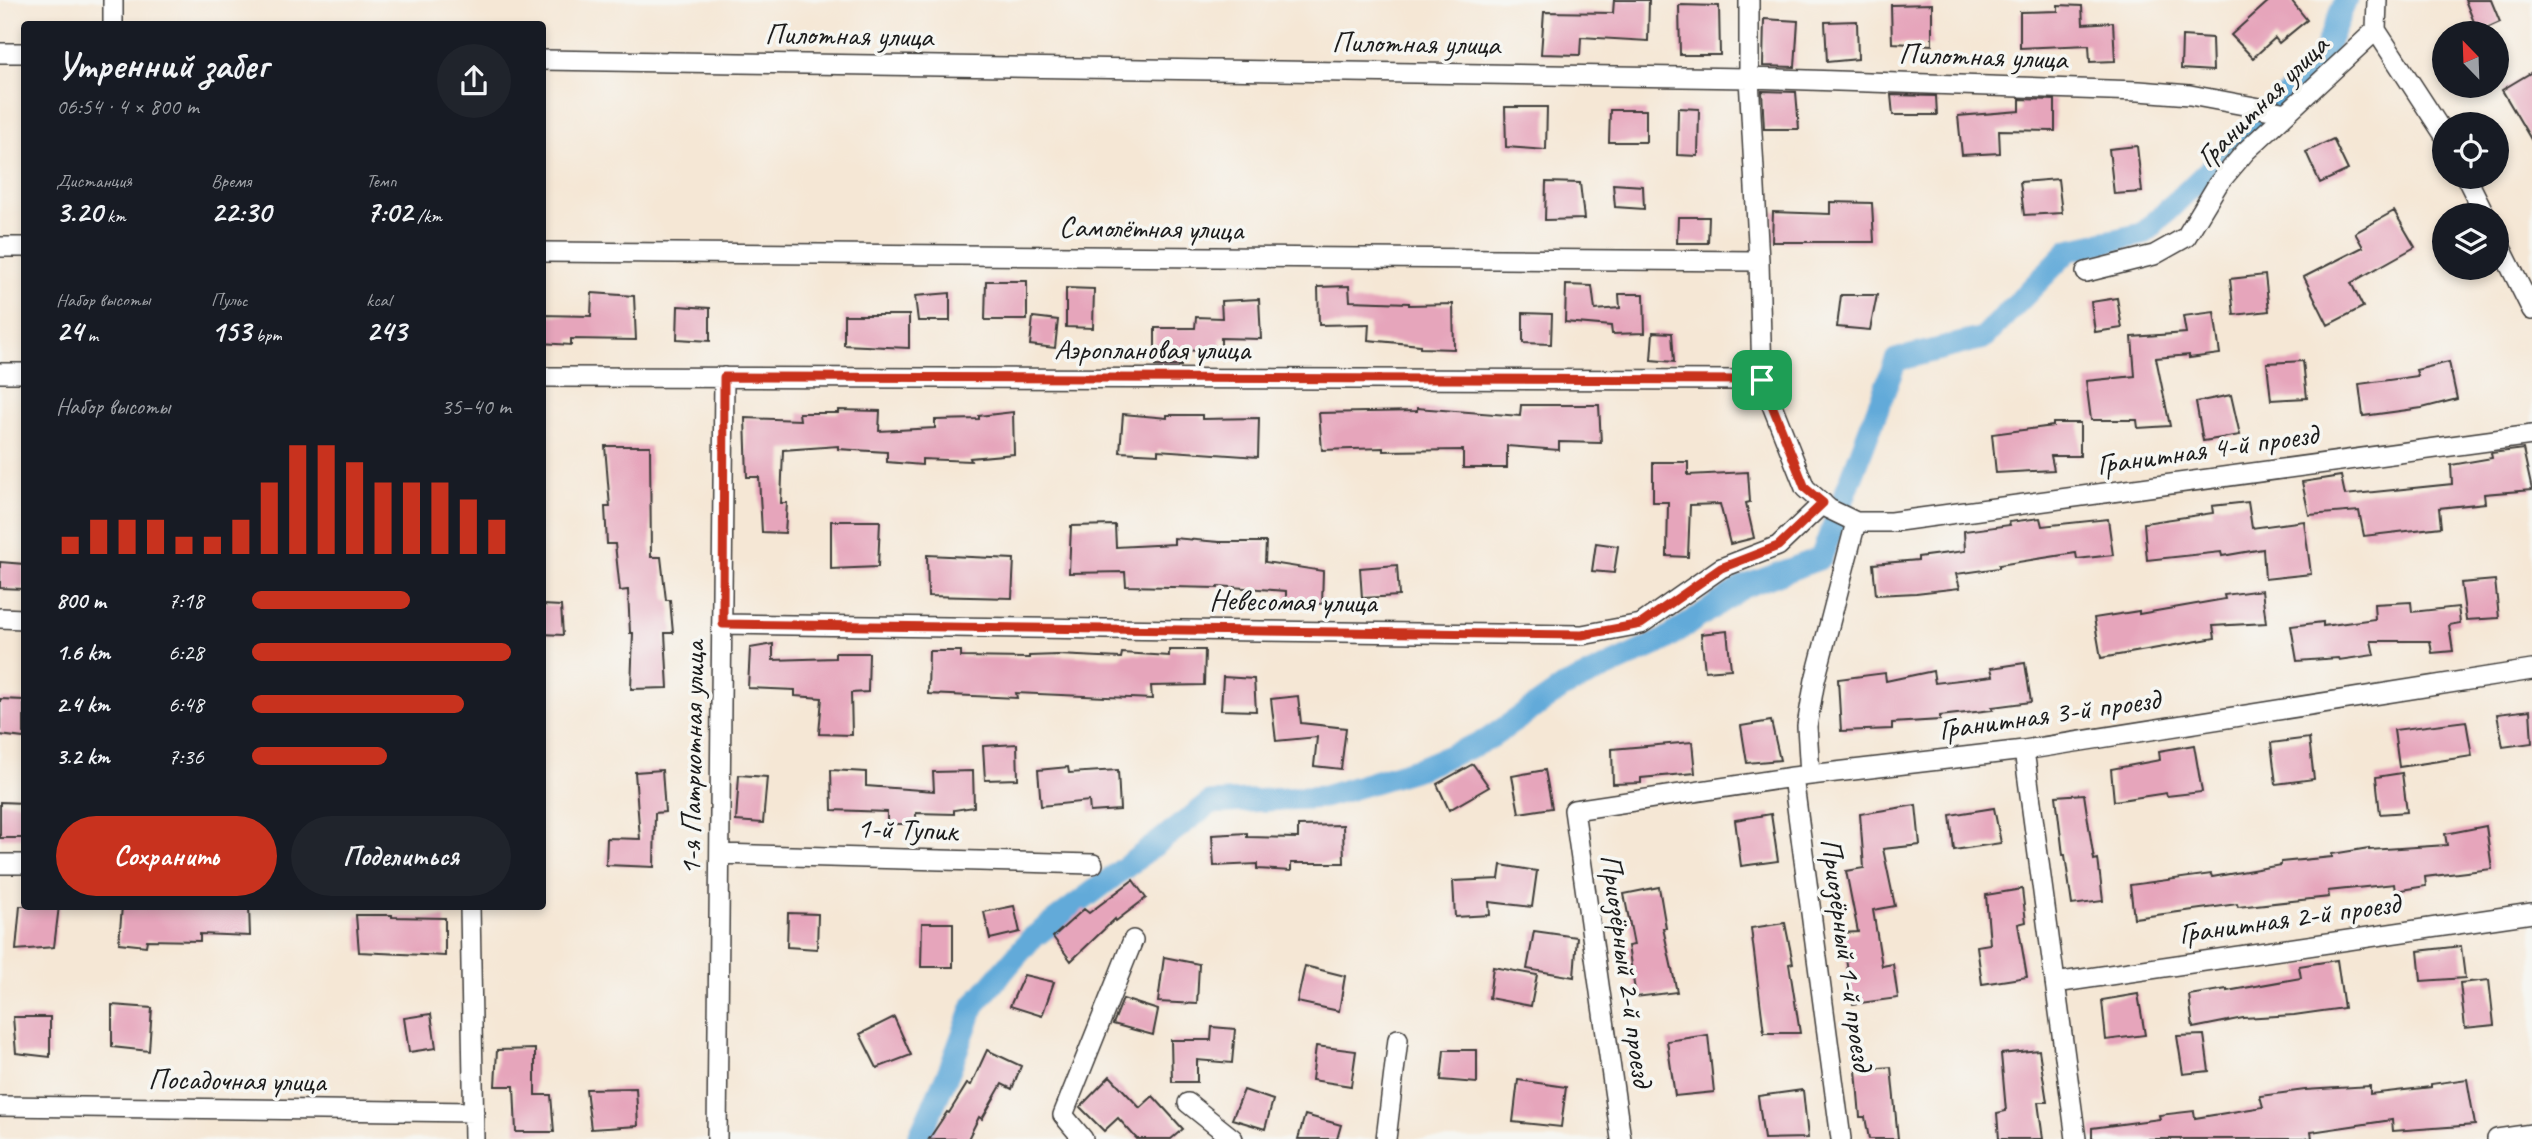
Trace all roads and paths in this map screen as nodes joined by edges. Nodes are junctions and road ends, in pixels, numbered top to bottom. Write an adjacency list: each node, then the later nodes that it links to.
1 (113, 0): 4 (street)
2 (1749, 0): 9 (street)
3 (2377, 0): 5 (street)
4 (113, 21)
5 (2376, 30): 10 (street, Гранитная улица); 11 (street)
6 (0, 53): 7 (street)
7 (21, 53)
8 (546, 60): 9 (street, Пилотная улица)
9 (1749, 78): 10 (street, Пилотная улица); 15 (street)
10 (2286, 113): 17 (street, Гранитная улица)
11 (2432, 116)
12 (0, 247): 13 (street)
13 (21, 247)
14 (546, 252): 15 (street, Самолётная улица)
15 (1759, 261): 23 (street)
16 (2509, 264): 18 (street)
17 (2086, 272)
18 (2532, 310)
19 (0, 373): 20 (street)
20 (21, 373)
21 (546, 377): 22 (street, Аэроплановая улица)
22 (724, 377): 23 (street, Аэроплановая улица); 29 (street, 1-я Патриотная улица)
23 (1762, 380): 25 (street)
24 (2532, 435): 26 (street, Гранитная 4-й проезд)
25 (1826, 506): 26 (street); 29 (street, Невесомая улица)
26 (1855, 521): 32 (street, Приозёрный 1-й проезд)
27 (0, 618): 28 (street)
28 (21, 618)
29 (723, 624): 34 (street, 1-я Патриотная улица)
30 (2532, 670): 31 (street, Гранитная 3-й проезд)
31 (2024, 750): 32 (street, Гранитная 3-й проезд); 41 (street)
32 (1801, 776): 33 (street, Гранитная 3-й проезд); 53 (street, Приозёрный 1-й проезд)
33 (1574, 810): 52 (street, Приозёрный 2-й проезд)
34 (720, 854): 37 (street, 1-й Тупик); 48 (street, 1-я Патриотная улица)
35 (0, 864): 36 (street)
36 (21, 864)
37 (1093, 864)
38 (470, 910): 45 (street)
39 (2532, 913): 41 (street, Гранитная 2-й проезд)
40 (1133, 940): 49 (street)
41 (2055, 983): 54 (street)
42 (1398, 1039): 51 (street)
43 (1188, 1103): 50 (street)
44 (0, 1106): 45 (street, Посадочная улица)
45 (474, 1112): 47 (street)
46 (2532, 1134): 55 (street)
47 (474, 1139)
48 (718, 1139)
49 (1083, 1139)
50 (1233, 1139)
51 (1386, 1139)
52 (1621, 1139)
53 (1841, 1139)
54 (2076, 1139)
55 (2497, 1139)

